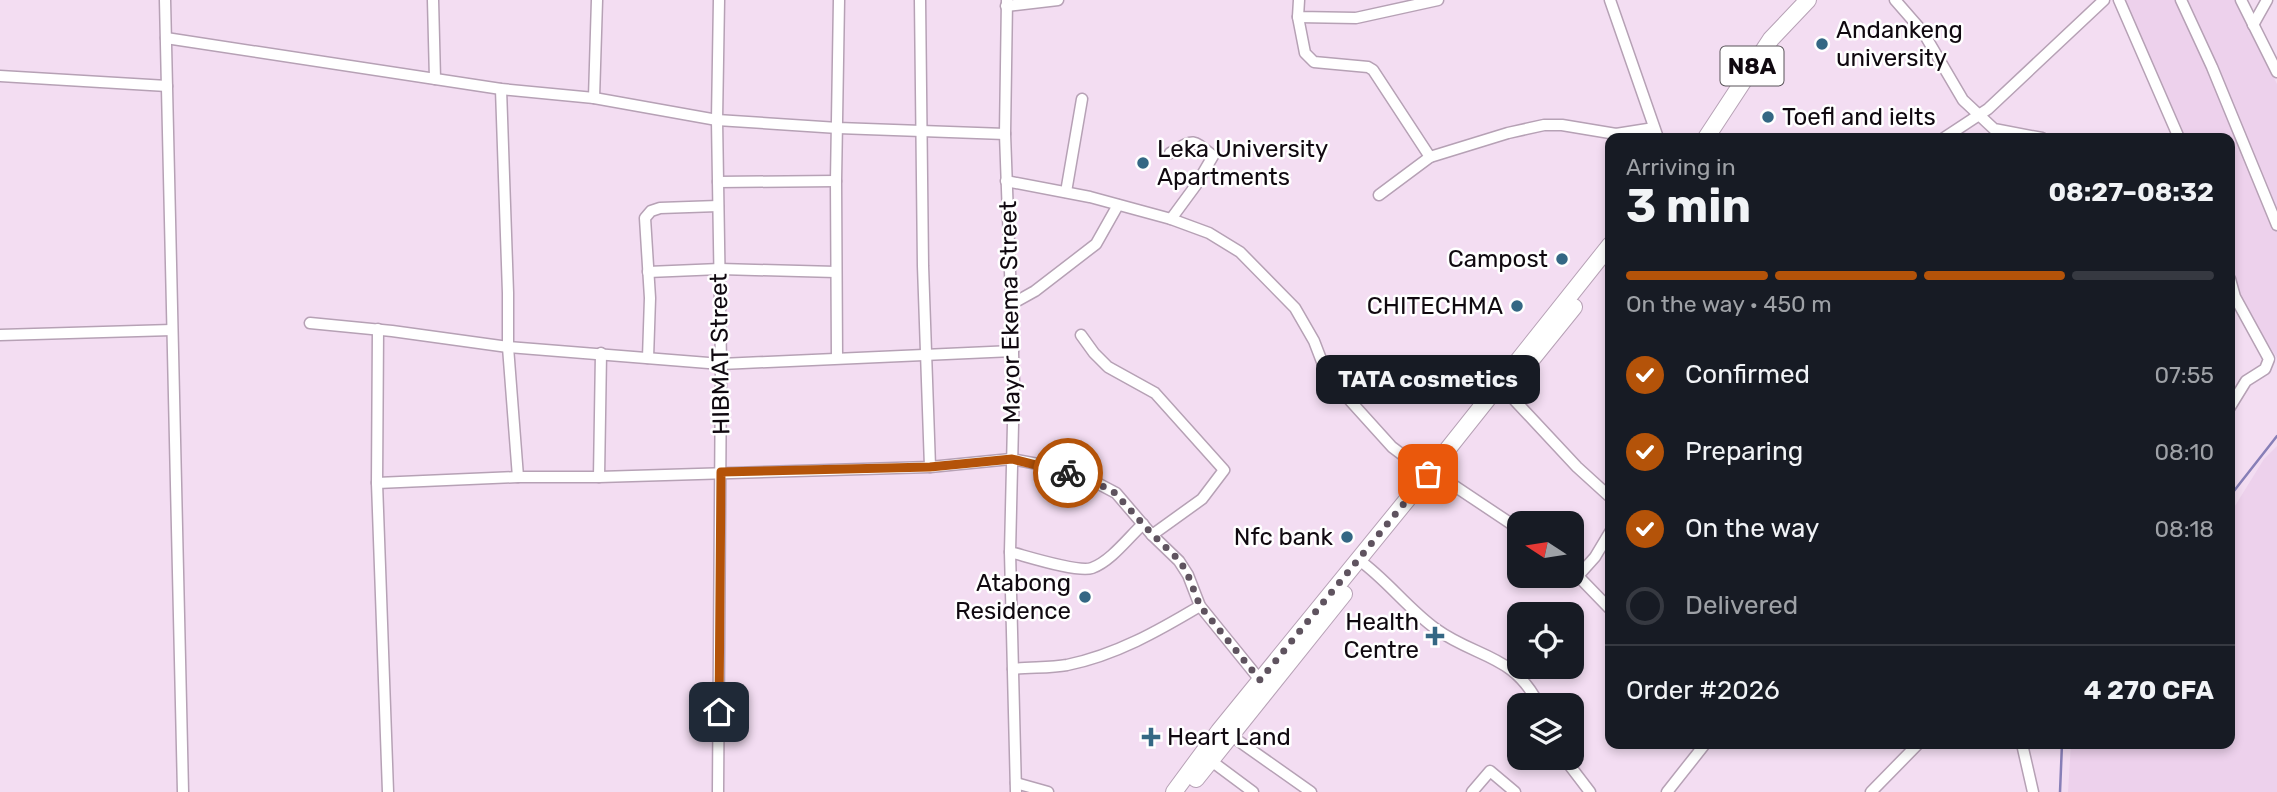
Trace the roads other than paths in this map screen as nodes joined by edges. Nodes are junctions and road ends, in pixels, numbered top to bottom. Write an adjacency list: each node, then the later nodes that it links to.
1 (165, 0): 23 (street)
2 (433, 0): 26 (street)
3 (597, 0): 29 (street)
4 (719, 0): 32 (street, HIBMAT Street)
5 (839, 0): 33 (street)
6 (920, 0): 34 (street)
7 (1058, 0): 20 (street)
8 (1299, 0): 21 (street)
9 (1438, 0): 19 (street)
10 (1610, 0): 36 (street)
11 (1791, 0): 37 (highway, N8A)
12 (1808, 0): 38 (highway, N8A)
13 (1895, 0): 31 (street)
14 (2104, 0): 31 (street)
15 (2119, 0): 41 (street)
16 (2180, 0): 53 (street)
17 (2241, 0): 22 (street)
18 (2267, 0): 22 (street)
19 (1425, 1): 21 (street)
20 (1007, 3): 42 (street, Mayor Ekema Street)
21 (1298, 17): 44 (street)
22 (2253, 25): 24 (street)
23 (166, 38): 26 (street); 27 (street)
24 (2277, 72)
25 (0, 76): 27 (street)
26 (435, 79): 28 (street)
27 (167, 86): 63 (street)
28 (501, 89): 29 (street); 66 (street)
29 (594, 98): 32 (street)
30 (1082, 99): 48 (street)
31 (1978, 114): 39 (street); 40 (street)
32 (717, 120): 33 (street); 47 (street, HIBMAT Street)
33 (838, 128): 34 (street); 46 (street)
34 (921, 131): 42 (street); 69 (street)
35 (1610, 133): 44 (street)
36 (1656, 133)
37 (1697, 133)
38 (1709, 133)
39 (1951, 133)
40 (2018, 133)
41 (2177, 133)
42 (1005, 134): 45 (street, Mayor Ekema Street)
43 (1170, 153): 52 (street)
44 (1430, 157): 49 (street)
45 (1006, 180): 48 (street); 60 (street, Mayor Ekema Street)
46 (836, 181): 47 (street); 58 (street)
47 (718, 182): 51 (street, HIBMAT Street)
48 (1066, 192): 50 (street)
49 (1379, 195)
50 (1118, 205): 52 (street); 60 (street)
51 (719, 206): 56 (street, HIBMAT Street); 57 (street)
52 (1171, 219): 78 (street)
53 (2277, 225)
54 (1605, 251): 78 (highway)
55 (1605, 268): 73 (highway)
56 (720, 269): 57 (street); 58 (street); 72 (street, HIBMAT Street)
57 (648, 272): 71 (street)
58 (836, 272): 70 (street)
59 (2235, 297): 74 (street)
60 (1010, 305): 67 (street, Mayor Ekema Street)
61 (310, 323): 62 (street)
62 (378, 329): 66 (street); 81 (street)
63 (172, 330): 64 (street); 104 (street)
64 (0, 335)
65 (1082, 335): 85 (street)
66 (508, 347): 68 (street); 79 (street)
67 (1013, 351): 69 (street); 75 (street, Mayor Ekema Street)
68 (601, 353): 71 (street); 80 (street)
69 (926, 354): 70 (street); 76 (street)
70 (837, 357): 72 (street)
71 (648, 358): 72 (street)
72 (722, 364): 77 (street, HIBMAT Street)
73 (1506, 391): 78 (highway); 82 (street)
74 (2235, 399)
75 (1012, 459): 76 (street); 84 (street); 87 (street, Mayor Ekema Street)
76 (930, 467): 77 (street)
77 (721, 472): 80 (street); 106 (street, HIBMAT Street)
78 (1433, 474): 83 (street); 88 (highway)
79 (518, 477): 80 (street); 81 (street)
80 (599, 477)
81 (377, 483): 105 (street)
82 (1605, 493)
83 (1507, 521)
84 (1143, 524): 85 (street); 87 (street)
85 (1152, 534): 92 (street)
86 (1605, 540): 89 (street)
87 (1010, 552): 93 (street, Mayor Ekema Street)
88 (1363, 562): 94 (highway); 95 (street); 96 (highway)
89 (1584, 566)
90 (1584, 582): 91 (street)
91 (1605, 603)
92 (1200, 606): 93 (street); 94 (street)
93 (1013, 669): 102 (street, Mayor Ekema Street)
94 (1260, 680): 108 (highway)
95 (1533, 693)
96 (1230, 735): 100 (highway); 111 (street)
97 (1701, 749): 115 (street)
98 (1913, 749): 116 (street)
99 (2023, 749): 103 (street)
100 (1210, 760): 109 (highway); 110 (street)
101 (1573, 770): 114 (street)
102 (1016, 788): 107 (street)
103 (2032, 791)
104 (183, 792)
105 (388, 792)
106 (718, 792)
107 (1048, 792)
108 (1174, 792)
109 (1186, 792)
110 (1252, 792)
111 (1311, 792)
112 (1472, 792): 113 (street)
113 (1515, 792)
114 (1590, 792)
115 (1667, 792)
116 (1871, 792)

